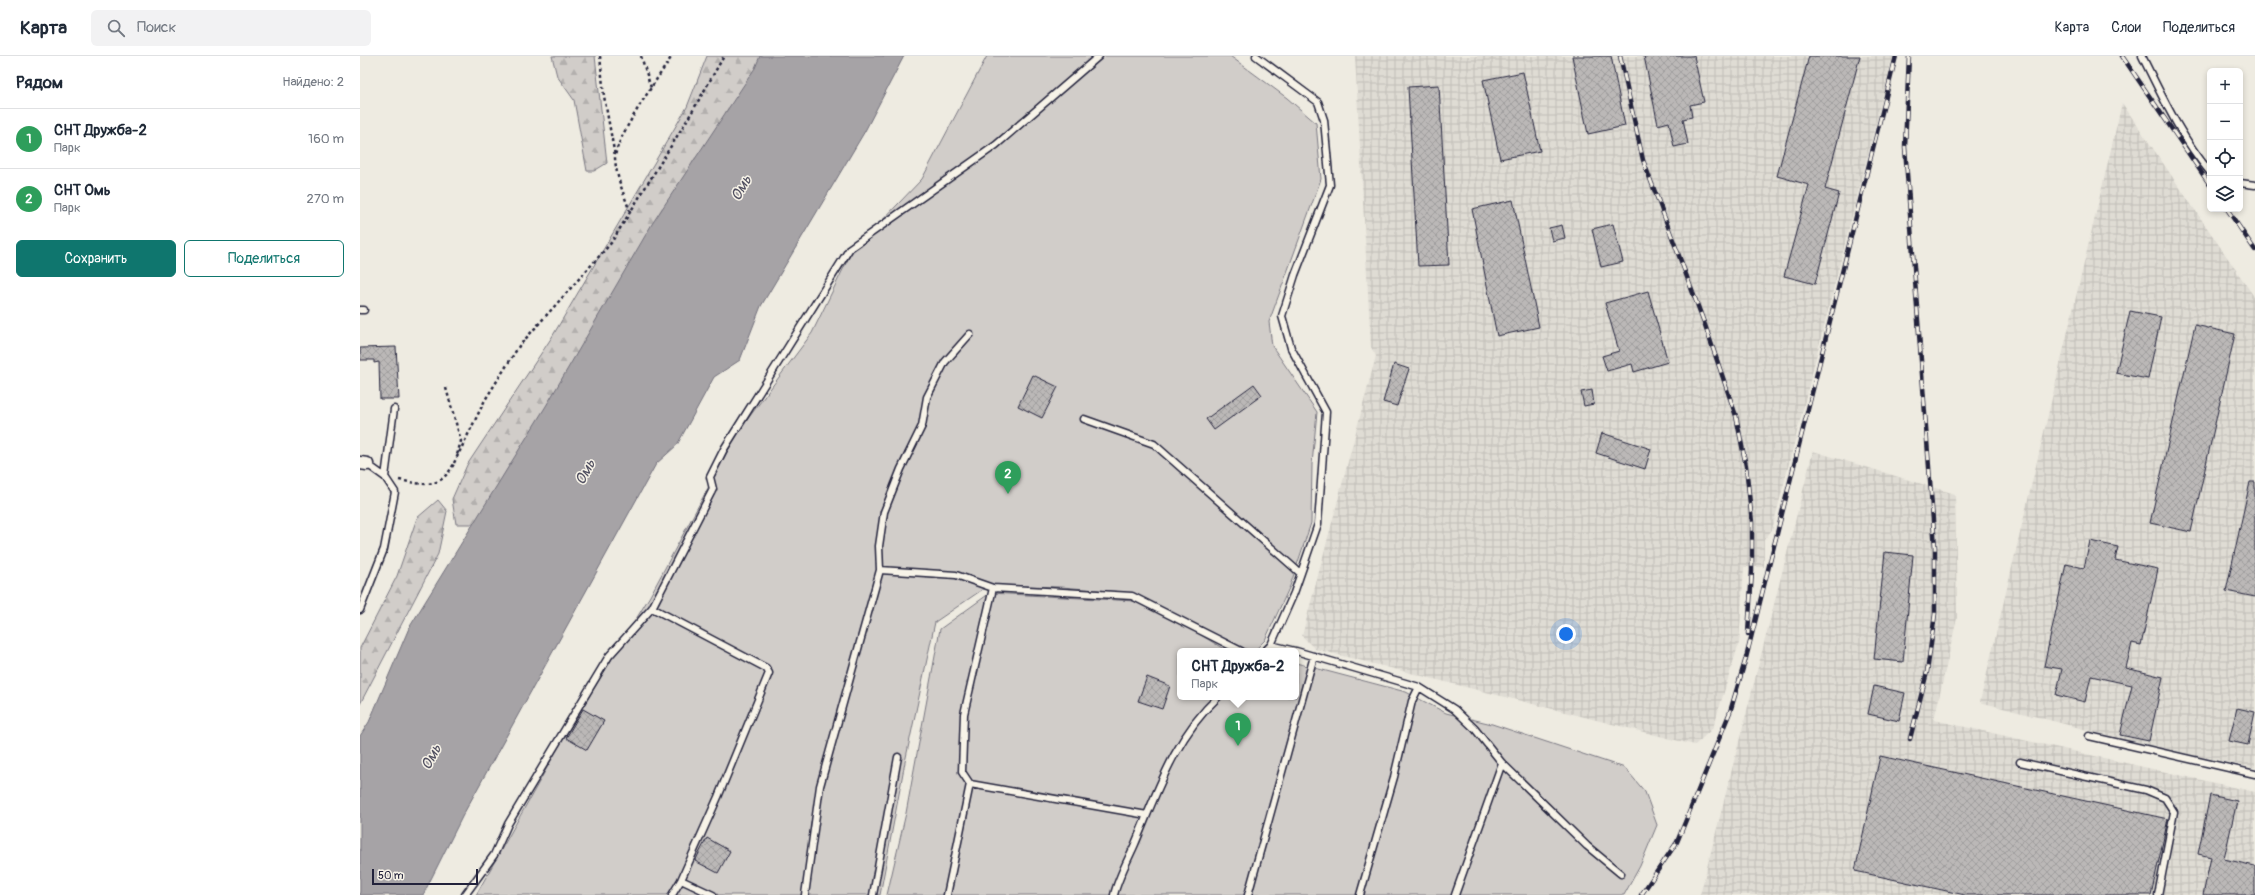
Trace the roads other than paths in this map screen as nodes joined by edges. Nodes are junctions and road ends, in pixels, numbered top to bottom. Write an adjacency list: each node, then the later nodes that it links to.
1 (1099, 56): 15 (lane)
2 (1256, 56): 13 (lane)
3 (2142, 56): 4 (lane)
4 (2207, 168)
5 (2243, 182): 6 (lane)
6 (2255, 184)
7 (970, 334): 12 (lane)
8 (394, 409): 11 (lane)
9 (1084, 419): 13 (lane)
10 (363, 464): 11 (lane)
11 (385, 477): 16 (lane)
12 (880, 570): 14 (lane); 37 (lane)
13 (1300, 573): 17 (lane)
14 (993, 588): 18 (lane); 30 (lane)
15 (652, 608): 33 (lane); 34 (lane)
16 (360, 610)
17 (1271, 645): 19 (lane); 20 (lane)
18 (1235, 648)
19 (1268, 648)
20 (1284, 648)
21 (1299, 652): 22 (lane)
22 (1314, 656): 23 (lane); 41 (lane)
23 (1419, 687): 28 (lane); 42 (lane)
24 (1215, 700): 31 (lane)
25 (2089, 736): 29 (lane)
26 (898, 757): 38 (lane)
27 (2020, 762): 44 (lane)
28 (1502, 763): 32 (lane); 43 (lane)
29 (2255, 774)
30 (970, 784): 31 (lane); 39 (lane)
31 (1147, 815): 40 (lane)
32 (1621, 874)
33 (681, 880): 35 (lane); 36 (lane)
34 (465, 895)
35 (672, 895)
36 (713, 895)
37 (805, 895)
38 (873, 895)
39 (948, 895)
40 (1114, 895)
41 (1248, 895)
42 (1360, 895)
43 (1455, 895)
44 (2158, 895)

